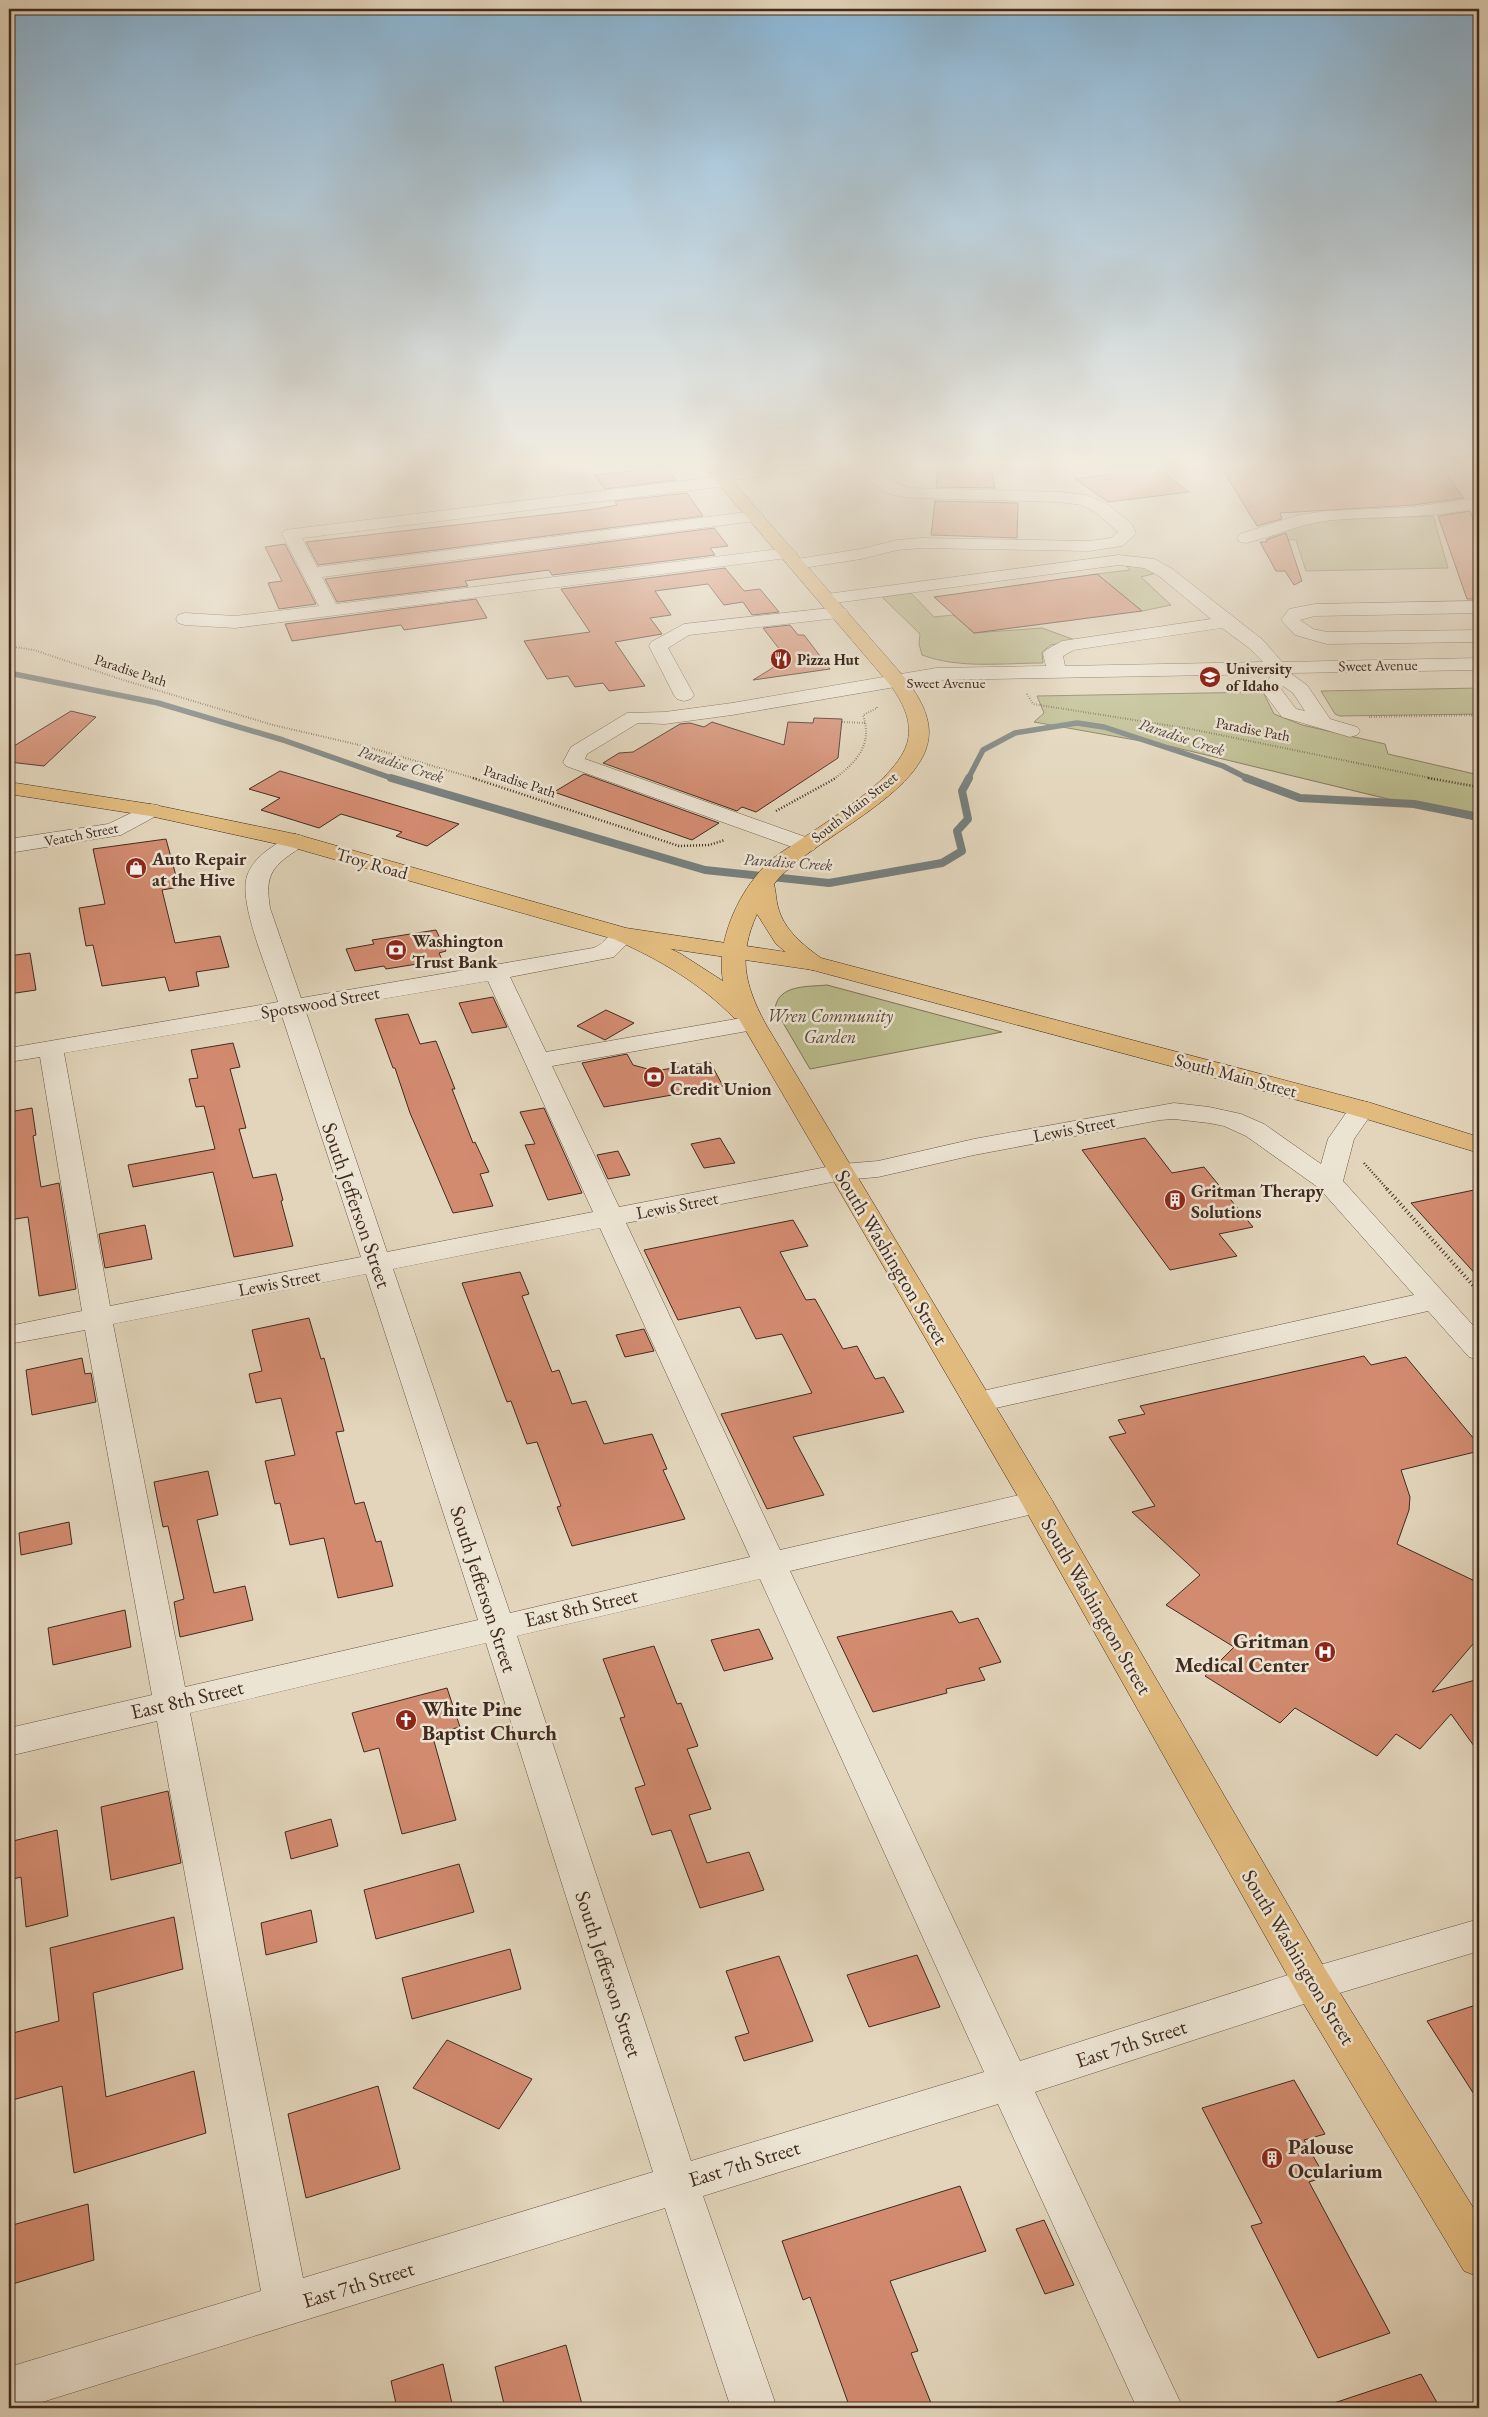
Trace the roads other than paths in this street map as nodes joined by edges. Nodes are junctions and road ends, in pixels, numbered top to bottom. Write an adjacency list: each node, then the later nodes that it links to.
1 (312, 575): 8 (street)
2 (643, 575): 8 (street)
3 (806, 575): 6 (main road, South Main Street)
4 (1027, 575): 6 (street)
5 (1168, 575): 10 (street)
6 (833, 606): 15 (main road, South Main Street); 16 (street)
7 (1479, 607): 11 (street)
8 (330, 610): 9 (street)
9 (185, 620)
10 (1226, 622): 13 (street); 14 (street)
11 (1479, 636)
12 (1474, 670): 14 (street, Sweet Avenue); 14 (street, Sweet Avenue)
13 (1057, 671): 14 (street, Sweet Avenue); 15 (street, Sweet Avenue)
14 (1279, 672): 15 (street, Sweet Avenue); 17 (street)
15 (904, 690): 21 (main road, South Main Street); 21 (street)
16 (684, 694)
17 (1357, 724)
18 (9, 788): 19 (main road, Troy Road)
19 (150, 810): 20 (main road, Troy Road); 22 (street, Veatch Street)
20 (295, 840): 24 (main road, Troy Road); 28 (street, South Jefferson Street)
21 (806, 844): 23 (main road, South Main Street)
22 (9, 846)
23 (768, 877): 25 (main road, South Main Street); 26 (main road, South Main Street)
24 (624, 935): 25 (main road, Troy Road); 27 (street, Spotswood Street); 29 (main road)
25 (732, 950): 26 (main road, South Main Street); 29 (main road, South Washington Street)
26 (813, 963): 33 (main road, South Main Street)
27 (496, 972): 28 (street, Spotswood Street); 32 (street)
28 (290, 1007): 30 (street, Spotswood Street); 38 (street, South Jefferson Street)
29 (753, 1023): 32 (street); 35 (main road, South Washington Street)
30 (51, 1048): 31 (street, Spotswood Street); 40 (street)
31 (9, 1055)
32 (537, 1061): 37 (street)
33 (1362, 1108): 34 (main road, South Main Street); 36 (street)
34 (1479, 1145)
35 (842, 1172): 36 (street, Lewis Street); 37 (street, Lewis Street); 43 (main road, South Washington Street)
36 (1329, 1182): 39 (street)
37 (610, 1218): 38 (street, Lewis Street); 45 (street)
38 (377, 1263): 40 (street, Lewis Street); 46 (street, South Jefferson Street)
39 (1434, 1300): 42 (street); 43 (street)
40 (97, 1318): 41 (street, Lewis Street); 47 (street)
41 (9, 1335)
42 (1479, 1350)
43 (978, 1402): 44 (main road, South Washington Street)
44 (1037, 1502): 45 (street, East 8th Street); 50 (main road, South Washington Street)
45 (770, 1563): 46 (street, East 8th Street); 51 (street)
46 (497, 1627): 47 (street, East 8th Street); 52 (street, South Jefferson Street)
47 (172, 1703): 48 (street, East 8th Street); 54 (street)
48 (9, 1742)
49 (1479, 1935): 50 (street, East 7th Street)
50 (1313, 1984): 51 (street, East 7th Street); 53 (main road, South Washington Street)
51 (1008, 2083): 52 (street, East 7th Street); 57 (street)
52 (678, 2184): 54 (street, East 7th Street); 56 (street, South Jefferson Street)
53 (1479, 2256)
54 (286, 2306): 55 (street, East 7th Street)
55 (9, 2390)
56 (754, 2408)
57 (1160, 2408)

